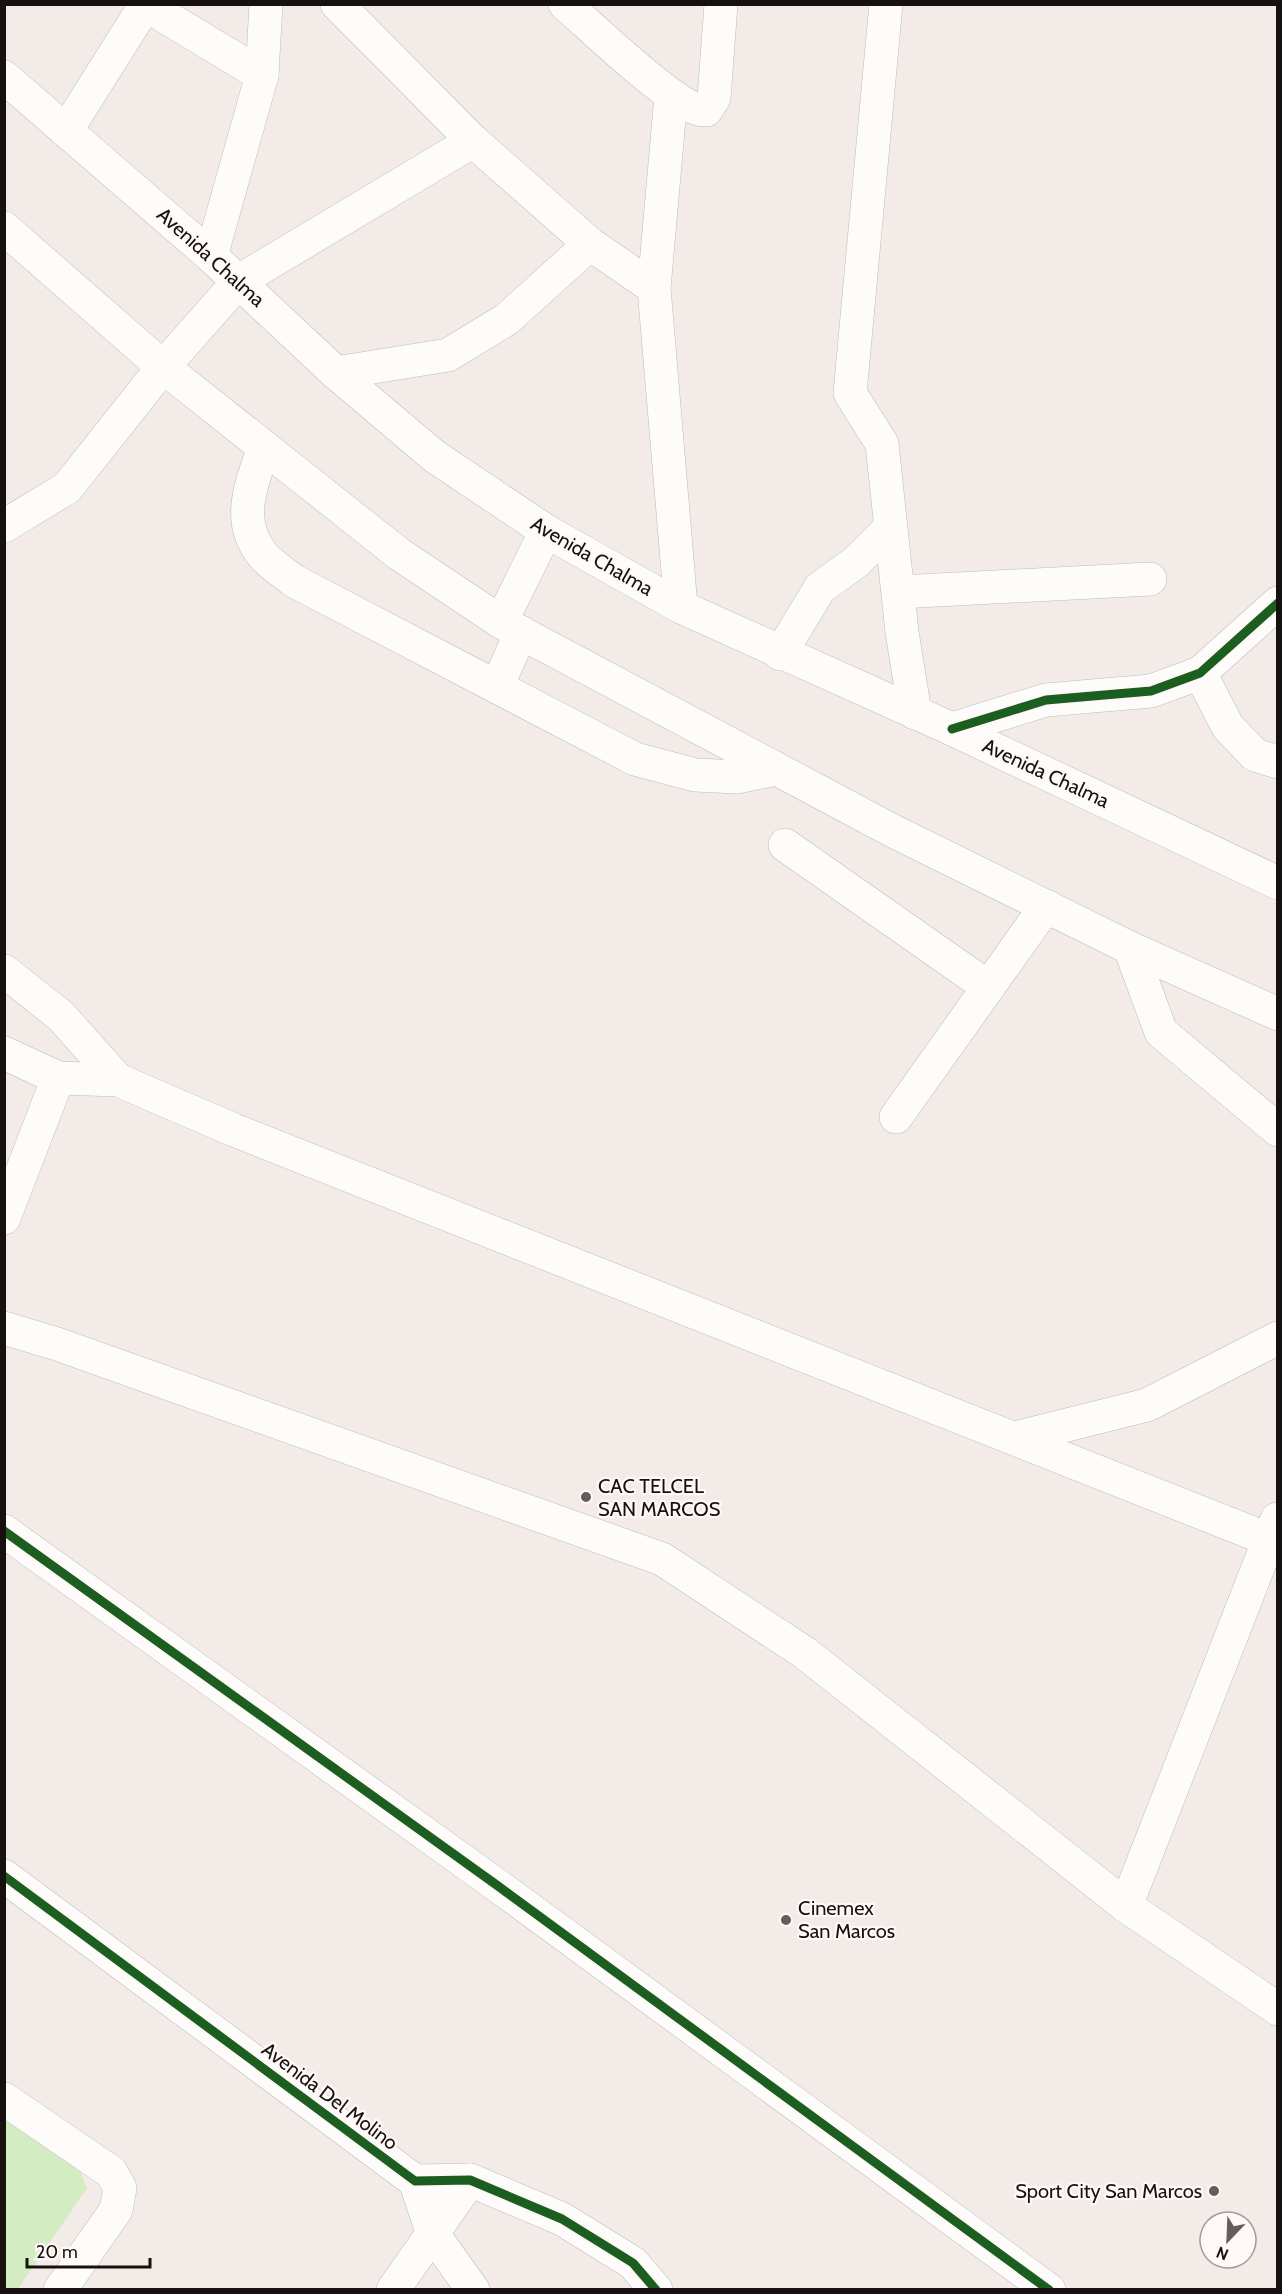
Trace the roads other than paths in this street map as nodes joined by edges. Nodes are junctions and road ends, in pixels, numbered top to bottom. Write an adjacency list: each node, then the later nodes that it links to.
1 (266, 4): 7 (main road)
2 (337, 4): 11 (main road)
3 (566, 4): 9 (main road)
4 (721, 4): 9 (main road)
5 (886, 4): 21 (main road)
6 (146, 5): 7 (main road); 10 (main road)
7 (262, 75): 14 (main road)
8 (4, 77): 10 (main road, Avenida Chalma)
9 (671, 96): 16 (main road)
10 (66, 131): 14 (main road, Avenida Chalma)
11 (473, 141): 13 (main road); 15 (main road)
12 (4, 228): 17 (main road)
13 (590, 244): 16 (main road); 18 (main road)
14 (211, 256): 15 (main road, Avenida Chalma)
15 (240, 281): 17 (main road); 18 (main road, Avenida Chalma)
16 (654, 288): 26 (main road)
17 (163, 367): 19 (main road); 20 (main road)
18 (336, 373): 22 (main road, Avenida Chalma)
19 (264, 447): 27 (main road); 30 (main road)
20 (4, 526)
21 (890, 528): 24 (main road); 28 (main road)
22 (546, 531): 26 (main road, Avenida Chalma); 27 (main road)
23 (1150, 579): 24 (main road)
24 (899, 592): 31 (main road)
25 (1278, 603): 29 (main road)
26 (681, 607): 28 (main road, Avenida Chalma)
27 (511, 627): 30 (main road); 34 (main road)
28 (780, 654): 31 (main road, Avenida Chalma)
29 (1200, 673): 32 (main road); 33 (main road)
30 (497, 687): 34 (main road)
31 (915, 713): 32 (main road, Avenida Chalma)
32 (952, 729): 36 (main road, Avenida Chalma)
33 (1278, 762)
34 (776, 769): 37 (main road)
35 (784, 845): 40 (main road)
36 (1278, 883)
37 (1046, 906): 38 (main road); 40 (main road)
38 (1130, 948): 41 (main road); 46 (main road)
39 (4, 971): 44 (main road)
40 (988, 987): 45 (main road)
41 (1278, 1014)
42 (4, 1053): 43 (main road)
43 (58, 1078): 44 (main road); 47 (main road)
44 (118, 1080): 50 (main road)
45 (896, 1117)
46 (1278, 1130)
47 (4, 1218)
48 (4, 1328): 54 (main road)
49 (1278, 1338): 50 (main road)
50 (1015, 1438): 51 (main road)
51 (1274, 1529): 54 (main road)
52 (4, 1531): 64 (main road)
53 (4, 1876): 58 (main road, Avenida Del Molino)
54 (1126, 1906): 55 (main road)
55 (1278, 2009)
56 (4, 2099): 60 (main road)
57 (470, 2180): 58 (main road); 59 (main road); 63 (main road)
58 (415, 2181): 59 (main road)
59 (433, 2234): 61 (main road); 62 (main road)
60 (60, 2289)
61 (393, 2289)
62 (473, 2289)
63 (656, 2289)
64 (1049, 2289)

